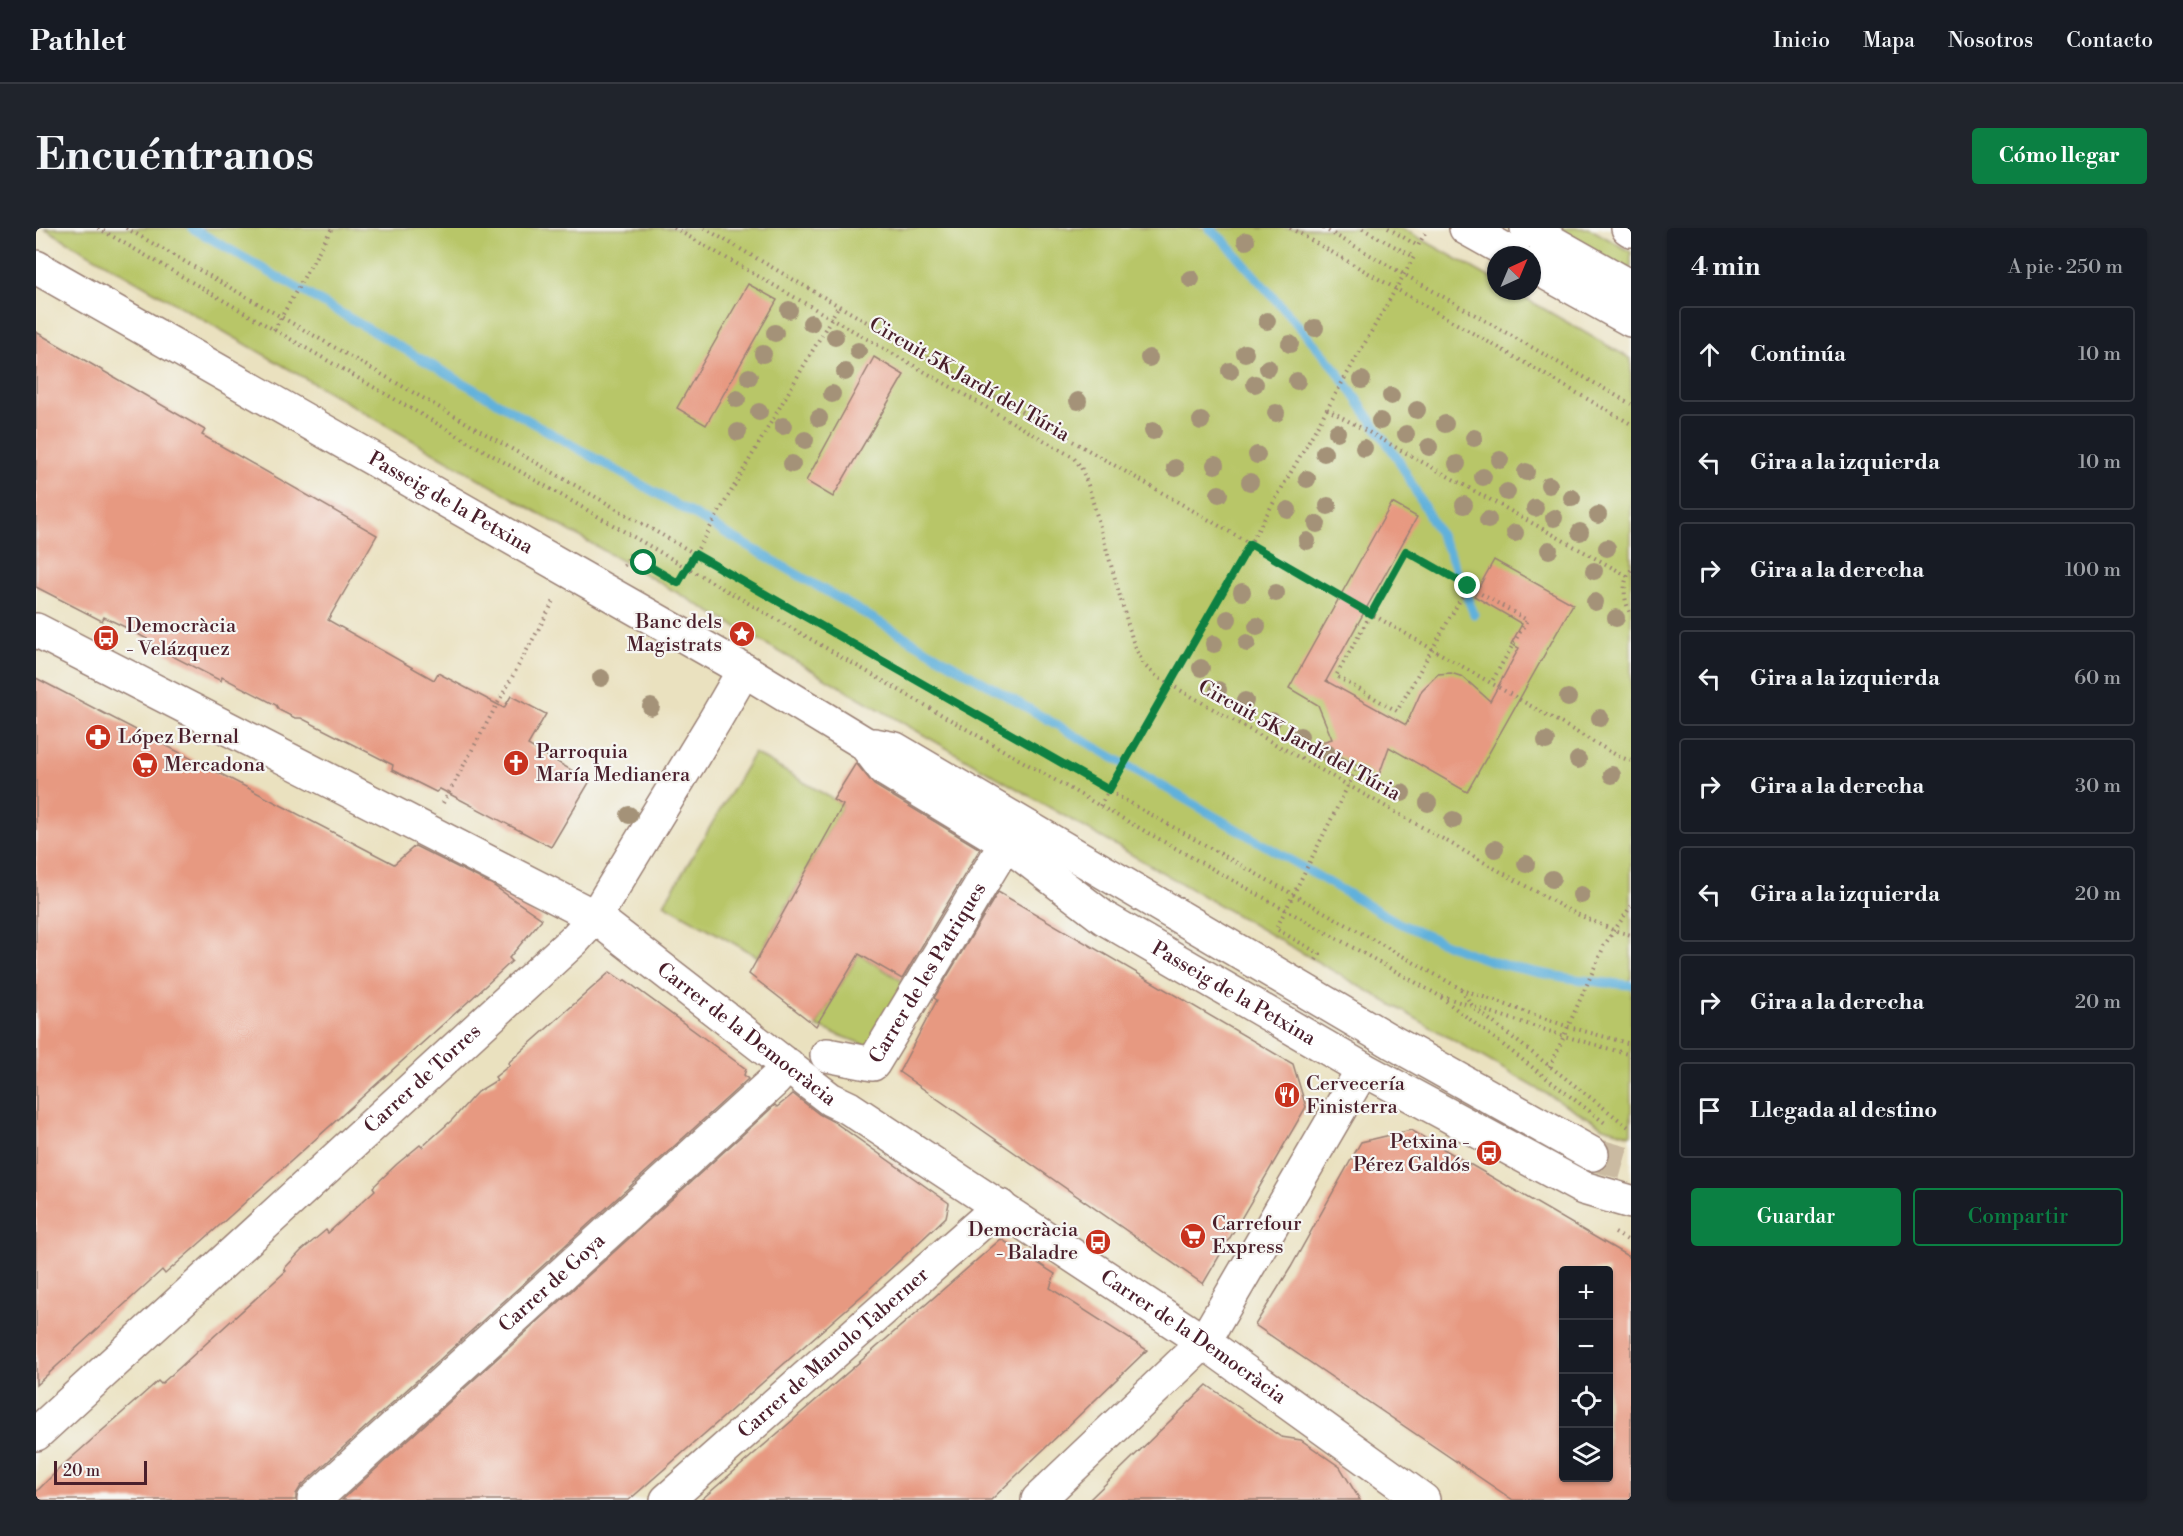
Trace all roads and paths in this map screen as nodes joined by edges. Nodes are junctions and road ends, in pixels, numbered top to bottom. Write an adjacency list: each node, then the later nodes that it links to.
1 (98, 228): 23 (path)
2 (126, 228): 20 (path)
3 (332, 228): 20 (path)
4 (674, 228): 21 (path, Circuit 5K Jardí del Túria)
5 (704, 228): 19 (path)
6 (1290, 228): 18 (path)
7 (1323, 228): 16 (path)
8 (1361, 228): 16 (path)
9 (1388, 228): 12 (path)
10 (1466, 228): 13 (street)
11 (1527, 228): 17 (street)
12 (1425, 233)
13 (1498, 246)
14 (36, 267): 32 (street, Passeig de la Petxina)
15 (1541, 270): 22 (street)
16 (1404, 274): 18 (path); 24 (path)
17 (1631, 287)
18 (1396, 288): 25 (path); 26 (path)
19 (839, 305): 21 (path); 27 (path)
20 (281, 316): 23 (path); 28 (path)
21 (832, 318): 28 (path); 41 (path, Circuit 5K Jardí del Túria)
22 (1631, 320)
23 (274, 330): 30 (path)
24 (1631, 404)
25 (1327, 409): 27 (path); 33 (path)
26 (1631, 424)
27 (1250, 544): 35 (path); 41 (path)
28 (695, 554): 30 (path); 46 (path)
29 (623, 568): 30 (path)
30 (687, 568): 47 (path)
31 (1631, 570): 33 (path)
32 (570, 571): 39 (street, Passeig de la Petxina); 48 (path)
33 (1629, 577): 36 (path)
34 (1468, 586): 35 (path); 38 (path); 40 (path)
35 (1371, 614): 38 (path); 38 (path)
36 (1631, 615)
37 (36, 630): 48 (street, Carrer de la Democràcia)
38 (1432, 649): 40 (path)
39 (744, 670): 42 (street, Passeig de la Petxina); 53 (street, Carrer de Torres)
40 (1491, 683): 43 (path)
41 (1170, 686): 45 (path, Circuit 5K Jardí del Túria); 46 (path)
42 (864, 743): 49 (street, Passeig de la Petxina); 69 (street, Passeig de la Petxina)
43 (1631, 761)
44 (1358, 766): 45 (path)
45 (1348, 786): 50 (path); 54 (path, Circuit 5K Jardí del Túria)
46 (1109, 790): 47 (path); 50 (path)
47 (1100, 806): 52 (path)
48 (428, 830): 53 (street, Carrer de la Democràcia)
49 (1006, 843): 63 (street, Carrer de les Patriques); 67 (street, Passeig de la Petxina)
50 (1295, 895): 52 (path); 57 (path)
51 (1631, 906): 54 (path)
52 (1287, 910): 56 (path); 58 (path)
53 (595, 917): 65 (street, Carrer de la Democràcia); 75 (street, Carrer de Torres)
54 (1613, 930): 55 (path, Circuit 5K Jardí del Túria); 60 (path)
55 (1631, 935)
56 (1313, 965)
57 (1461, 988): 59 (path); 60 (path)
58 (1438, 995): 59 (path); 69 (path)
59 (1473, 1007): 61 (path); 66 (path)
60 (1569, 1027): 61 (path); 62 (path)
61 (1564, 1036): 64 (path); 66 (path)
62 (1631, 1044)
63 (827, 1055)
64 (1631, 1055)
65 (788, 1065): 72 (street, Carrer de la Democràcia); 76 (street, Carrer de Goya)
66 (1550, 1067): 68 (path)
67 (1364, 1069): 70 (street, Passeig de la Petxina); 74 (street)
68 (1631, 1129)
69 (1600, 1141)
70 (1583, 1188): 71 (street, Passeig de la Petxina); 73 (street)
71 (1631, 1202)
72 (1000, 1206): 74 (street, Carrer de la Democràcia); 77 (street, Carrer de Manolo Taberner)
73 (1631, 1213)
74 (1204, 1342): 78 (street); 79 (street, Carrer de la Democràcia)
75 (36, 1434)
76 (314, 1500)
77 (667, 1500)
78 (1038, 1500)
79 (1423, 1500)

